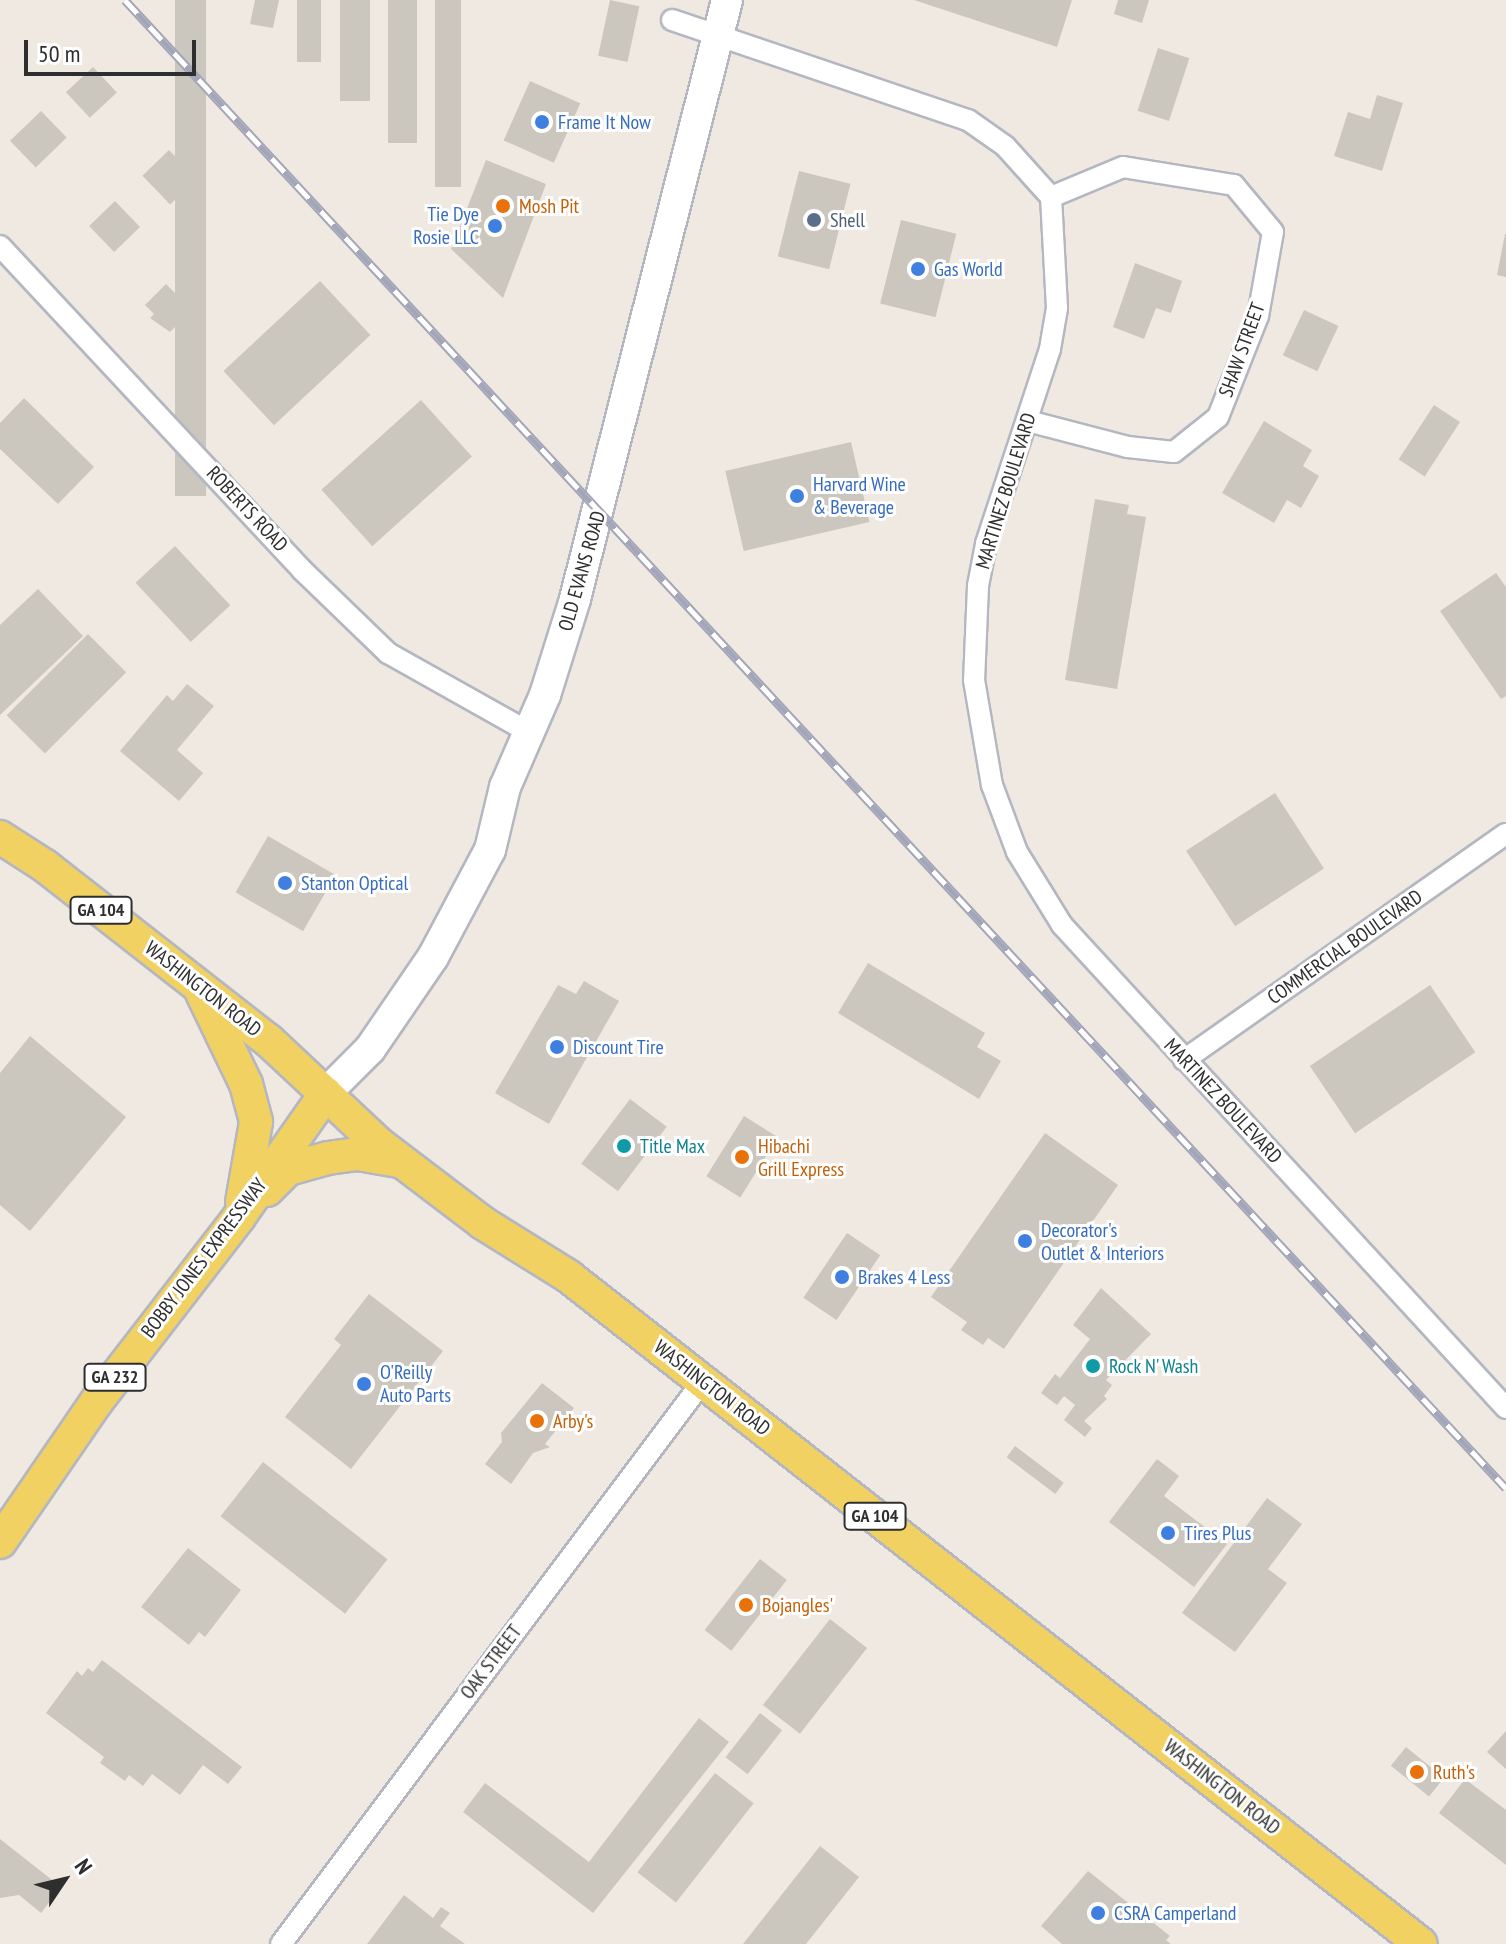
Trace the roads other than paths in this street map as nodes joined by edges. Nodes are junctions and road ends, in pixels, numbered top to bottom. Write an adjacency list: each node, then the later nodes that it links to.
1 (727, 0): 3 (street, OLD EVANS ROAD)
2 (672, 20): 3 (street)
3 (719, 35): 4 (street); 7 (street, OLD EVANS ROAD)
4 (1051, 197): 6 (street, MARTINEZ BOULEVARD); 6 (street, SHAW STREET)
5 (0, 246): 7 (street, ROBERTS ROAD)
6 (1028, 421): 11 (street, MARTINEZ BOULEVARD)
7 (527, 731): 12 (street, OLD EVANS ROAD)
8 (1506, 834): 11 (street, COMMERCIAL BOULEVARD)
9 (0, 837): 10 (main road, WASHINGTON ROAD / GA 104)
10 (200, 987): 12 (main road, WASHINGTON ROAD / GA 104); 14 (main road)
11 (1184, 1060): 16 (street, MARTINEZ BOULEVARD)
12 (326, 1093): 13 (main road, WASHINGTON ROAD / GA 104); 14 (main road, BOBBY JONES EXPRESSWAY / GA 232)
13 (402, 1162): 14 (main road); 15 (main road, WASHINGTON ROAD / GA 104)
14 (239, 1217): 17 (main road, BOBBY JONES EXPRESSWAY / GA 232)
15 (703, 1381): 18 (street, OAK STREET); 19 (main road, WASHINGTON ROAD / GA 104)
16 (1506, 1408)
17 (0, 1542)
18 (281, 1944)
19 (1421, 1944)

